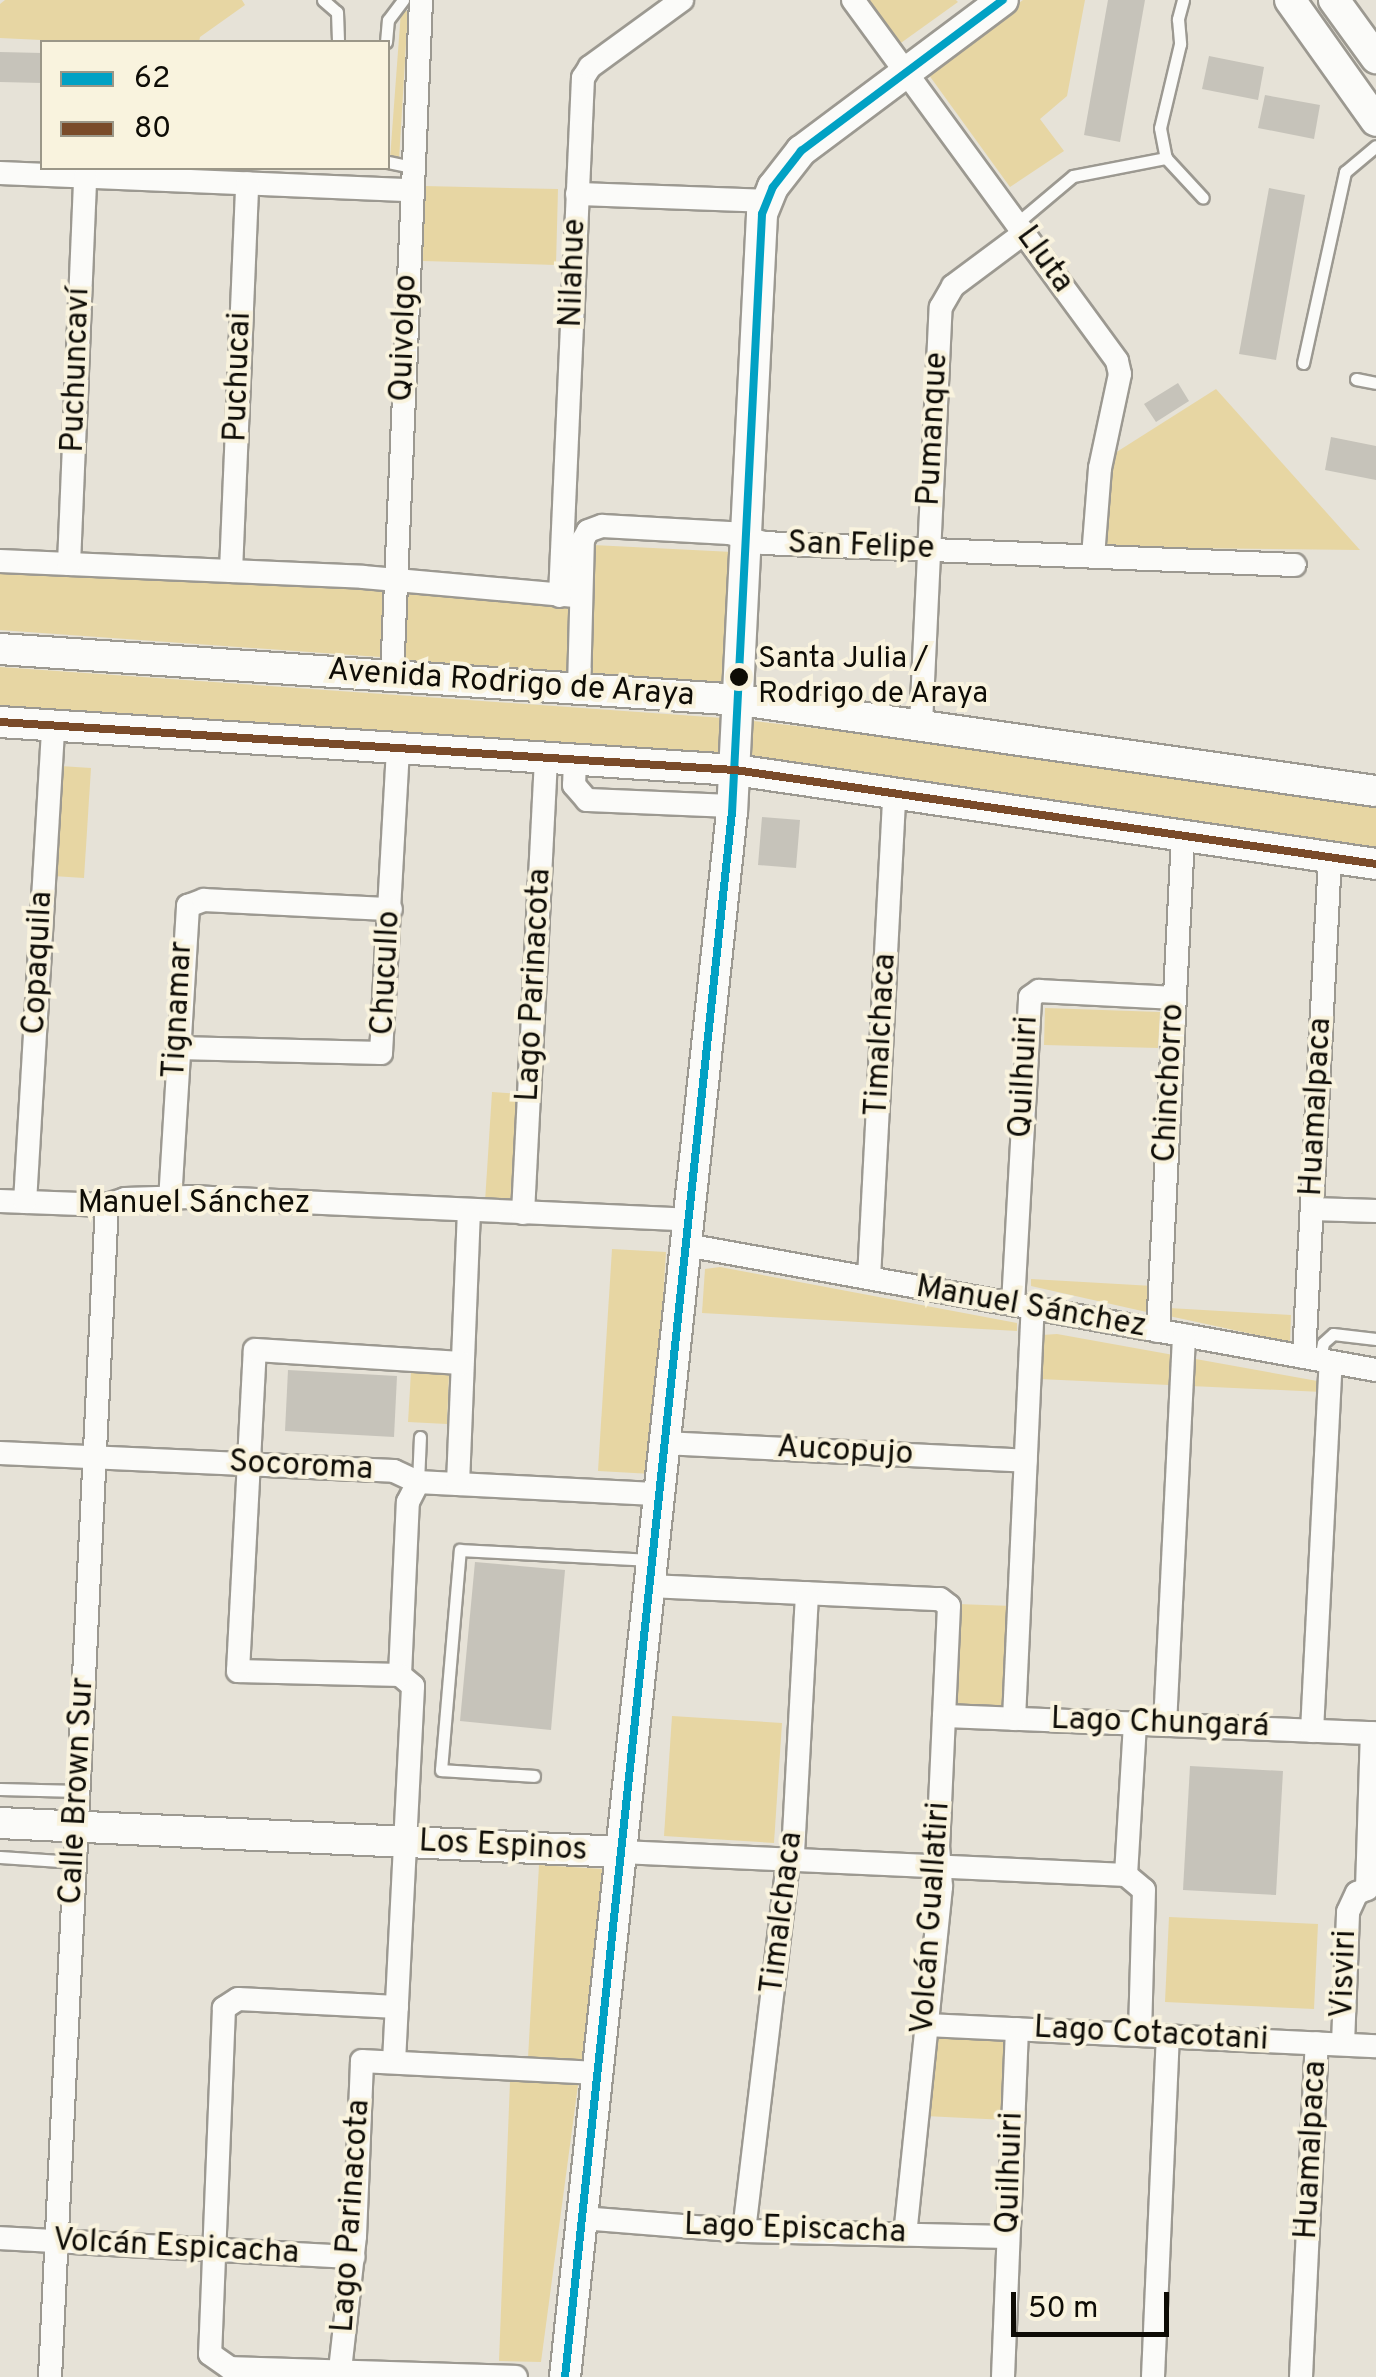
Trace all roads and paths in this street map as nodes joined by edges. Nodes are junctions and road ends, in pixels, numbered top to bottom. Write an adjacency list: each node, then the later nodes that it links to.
1 (323, 0): 10 (lane)
2 (403, 0): 11 (lane)
3 (421, 0): 21 (street, Quivolgo)
4 (682, 0): 22 (street, Nilahue)
5 (853, 0): 13 (street, Lluta)
6 (1003, 0): 13 (street)
7 (1183, 0): 16 (lane)
8 (1290, 0): 14 (street)
9 (1334, 0): 12 (street)
10 (338, 40)
11 (386, 40)
12 (1376, 58)
13 (905, 72): 24 (street); 25 (street, Lluta)
14 (1376, 121)
15 (1376, 146): 26 (lane)
16 (1166, 158): 23 (lane); 25 (lane)
17 (390, 163): 21 (lane)
18 (0, 173): 20 (street)
19 (248, 175): 20 (street); 21 (street); 35 (street, Puchucai)
20 (85, 176): 33 (street, Puchuncaví)
21 (411, 178): 36 (street, Quivolgo)
22 (577, 194): 24 (street); 37 (street, Nilahue)
23 (1204, 198)
24 (766, 201): 29 (street)
25 (1020, 228): 30 (street, Pumanque); 31 (street, Lluta)
26 (1303, 363)
27 (1356, 379): 28 (lane)
28 (1376, 383)
29 (748, 539): 30 (street, San Felipe); 37 (street, San Felipe); 41 (street)
30 (928, 550): 31 (street, San Felipe); 43 (street, Pumanque)
31 (1093, 556): 34 (street, San Felipe)
32 (0, 562): 33 (street)
33 (69, 564): 35 (street)
34 (1295, 565)
35 (231, 571): 36 (street)
36 (396, 580): 37 (street); 39 (street, Quivolgo)
37 (571, 596): 40 (street, San Felipe)
38 (0, 649): 39 (street, Avenida Rodrigo de Araya)
39 (392, 676): 40 (street, Avenida Rodrigo de Araya)
40 (579, 689): 41 (street, Avenida Rodrigo de Araya)
41 (741, 700): 43 (street, Avenida Rodrigo de Araya); 47 (street)
42 (0, 722): 44 (street)
43 (921, 724): 49 (street, Avenida Rodrigo de Araya)
44 (52, 725): 45 (street); 61 (street, Copaquila)
45 (398, 748): 46 (street); 56 (street, Chucullo)
46 (561, 758): 47 (street); 52 (street); 66 (street, Lago Parinacota)
47 (735, 770): 51 (street); 52 (street)
48 (1376, 783): 49 (lane)
49 (1342, 786): 50 (street, Avenida Rodrigo de Araya)
50 (1376, 790)
51 (894, 793): 53 (street); 68 (street, Timalchaca)
52 (732, 806): 67 (street)
53 (1182, 835): 54 (street); 57 (street, Chinchorro)
54 (1330, 857): 55 (street); 63 (street, Huamalpaca)
55 (1376, 864)
56 (391, 909): 58 (street, Chucullo); 58 (street, Tignamar)
57 (1175, 998): 69 (street, Quilhuiri); 70 (street, Chinchorro)
58 (178, 1048): 59 (street, Tignamar)
59 (170, 1200): 62 (street, Manuel Sánchez); 64 (street, Manuel Sánchez)
60 (0, 1201): 61 (street, Manuel Sánchez)
61 (25, 1202): 62 (street, Manuel Sánchez)
62 (107, 1206): 79 (street, Calle Brown Sur)
63 (1312, 1208): 65 (street); 73 (street, Huamalpaca)
64 (469, 1211): 66 (street, Manuel Sánchez); 74 (street)
65 (1376, 1212)
66 (523, 1213): 67 (street, Manuel Sánchez)
67 (687, 1232): 68 (street, Manuel Sánchez); 77 (street)
68 (869, 1278): 69 (street, Manuel Sánchez)
69 (1023, 1306): 70 (street, Manuel Sánchez); 80 (street, Quilhuiri)
70 (1158, 1330): 71 (street, Manuel Sánchez)
71 (1184, 1335): 73 (street, Manuel Sánchez); 91 (street)
72 (1376, 1338): 73 (lane)
73 (1319, 1360): 75 (street, Manuel Sánchez); 92 (street, Huamalpaca)
74 (462, 1363): 81 (street); 83 (street)
75 (1376, 1370)
76 (420, 1438): 82 (lane)
77 (664, 1444): 80 (street, Aucopujo); 84 (street)
78 (0, 1453): 79 (street, Socoroma)
79 (95, 1458): 81 (street, Socoroma); 96 (street, Calle Brown Sur)
80 (1026, 1461): 89 (street, Quilhuiri)
81 (249, 1464): 82 (street, Socoroma); 87 (street)
82 (418, 1482): 83 (street, Socoroma); 87 (street, Lago Parinacota)
83 (458, 1484): 84 (street, Socoroma)
84 (659, 1494): 85 (street)
85 (650, 1573): 86 (street); 94 (lane); 100 (street)
86 (807, 1594): 88 (street, Volcán Guallatiri); 102 (street, Timalchaca)
87 (400, 1675): 99 (street, Lago Parinacota)
88 (944, 1716): 89 (street, Lago Chungará); 104 (street, Volcán Guallatiri)
89 (1014, 1718): 90 (street, Lago Chungará)
90 (1135, 1724): 91 (street, Lago Chungará); 105 (street)
91 (1165, 1724): 92 (street, Lago Chungará)
92 (1312, 1730): 93 (street, Lago Chungará)
93 (1374, 1733): 106 (street, Visviri)
94 (534, 1776)
95 (0, 1789): 96 (lane)
96 (78, 1791): 98 (street, Calle Brown Sur)
97 (0, 1823): 98 (street, Los Espinos)
98 (77, 1826): 99 (street, Los Espinos); 103 (street, Calle Brown Sur)
99 (406, 1842): 100 (street, Los Espinos); 107 (street, Lago Parinacota)
100 (621, 1852): 102 (street, Los Espinos); 116 (street)
101 (0, 1857): 103 (lane)
102 (788, 1860): 104 (street, Los Espinos); 118 (street, Timalchaca)
103 (75, 1862): 122 (street, Calle Brown Sur)
104 (939, 1866): 105 (street, Los Espinos); 108 (street, Volcán Guallatiri)
105 (1126, 1876): 110 (street)
106 (1371, 1889): 113 (street, Visviri)
107 (397, 2007): 115 (street, Lago Parinacota); 123 (street)
108 (926, 2025): 109 (street, Lago Cotacotani); 119 (street, Volcán Guallatiri)
109 (1017, 2029): 110 (street, Lago Cotacotani); 120 (street, Quilhuiri)
110 (1140, 2035): 111 (street, Lago Cotacotani)
111 (1168, 2036): 112 (street, Lago Cotacotani); 132 (street)
112 (1317, 2043): 113 (street, Lago Cotacotani); 133 (street, Huamalpaca)
113 (1343, 2044): 114 (street, Lago Cotacotani)
114 (1376, 2046)
115 (394, 2062): 116 (street); 124 (street, Lago Parinacota)
116 (597, 2073): 117 (street)
117 (582, 2218): 118 (street, Lago Episcacha); 130 (street)
118 (744, 2231): 119 (street, Lago Episcacha)
119 (905, 2234): 120 (street, Lago Episcacha)
120 (1008, 2237): 131 (street, Quilhuiri)
121 (0, 2238): 122 (street, Volcán Espicacha)
122 (57, 2241): 123 (street, Volcán Espicacha); 128 (street, Calle Brown Sur)
123 (212, 2250): 124 (street, Volcán Espicacha); 126 (street)
124 (353, 2257): 125 (street, Lago Parinacota)
125 (340, 2370): 126 (street); 127 (street)
126 (242, 2373)
127 (379, 2374): 129 (street)
128 (50, 2377)
129 (516, 2377)
130 (565, 2377)
131 (1003, 2377)
132 (1153, 2377)
133 (1301, 2377)

